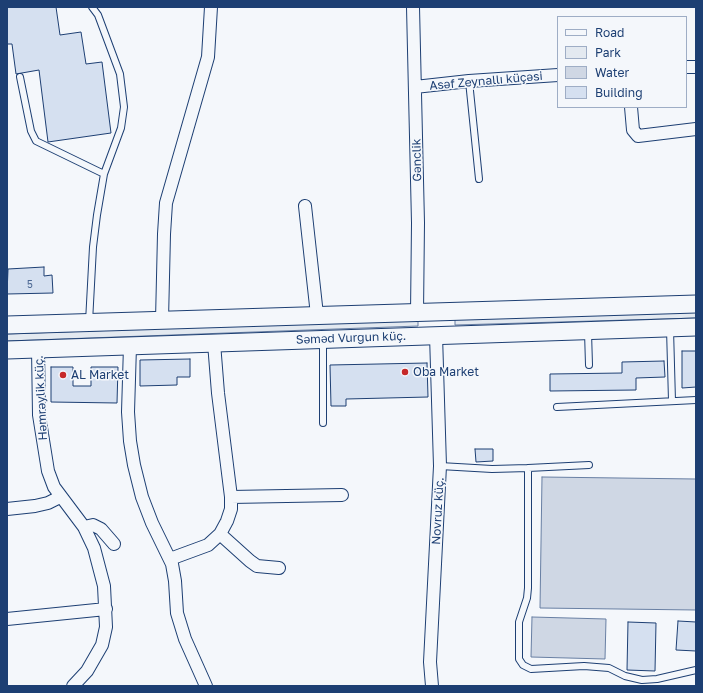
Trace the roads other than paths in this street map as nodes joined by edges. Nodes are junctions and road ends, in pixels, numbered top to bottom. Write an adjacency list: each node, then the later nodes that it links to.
1 (92, 7): 10 (lane)
2 (211, 7): 16 (street)
3 (413, 7): 7 (street, Gənclik)
4 (557, 75): 6 (street, Asəf Zeynallı küçəsi)
5 (20, 77): 10 (lane)
6 (469, 81): 7 (street, Asəf Zeynallı küçəsi); 11 (lane)
7 (415, 87): 14 (street, Gənclik)
8 (631, 108): 9 (street)
9 (696, 129)
10 (104, 174): 17 (lane)
11 (479, 179)
12 (305, 206): 15 (street)
13 (696, 304): 14 (main road, Səməd Vurğun küç.)
14 (417, 313): 15 (main road, Səməd Vurğun küç.); 22 (main road)
15 (317, 315): 16 (main road, Səməd Vurğun küç.)
16 (162, 320): 17 (main road, Səməd Vurğun küç.)
17 (89, 322): 18 (main road, Səməd Vurğun küç.)
18 (7, 324)
19 (696, 327): 20 (main road, Səməd Vurğun küç.)
20 (670, 328): 21 (main road, Səməd Vurğun küç.); 30 (lane)
21 (588, 330): 22 (main road, Səməd Vurğun küç.); 28 (lane)
22 (436, 335): 23 (main road, Səməd Vurğun küç.); 34 (street, Novruz küç.)
23 (323, 339): 24 (main road, Səməd Vurğun küç.); 32 (lane)
24 (214, 343): 25 (main road, Səməd Vurğun küç.); 38 (street)
25 (130, 346): 26 (main road, Səməd Vurğun küç.); 43 (street)
26 (38, 349): 27 (main road, Səməd Vurğun küç.); 37 (street, Həmrəylik küç.)
27 (7, 350)
28 (589, 365)
29 (696, 400): 30 (lane)
30 (672, 401): 31 (lane)
31 (558, 407)
32 (323, 424)
33 (590, 465): 35 (lane)
34 (440, 466): 35 (lane); 50 (street, Novruz küç.)
35 (528, 468): 47 (lane)
36 (342, 495): 38 (street)
37 (60, 497): 39 (street); 40 (street, Həmrəylik küç.)
38 (231, 497): 41 (street)
39 (7, 509)
40 (84, 527): 42 (street); 45 (street, Həmrəylik küç.)
41 (220, 534): 43 (street); 44 (street)
42 (114, 544)
43 (170, 559): 49 (street)
44 (279, 568)
45 (106, 609): 46 (street); 48 (street, Həmrəylik küç.)
46 (7, 620)
47 (696, 670)
48 (73, 686)
49 (206, 686)
50 (432, 686)

